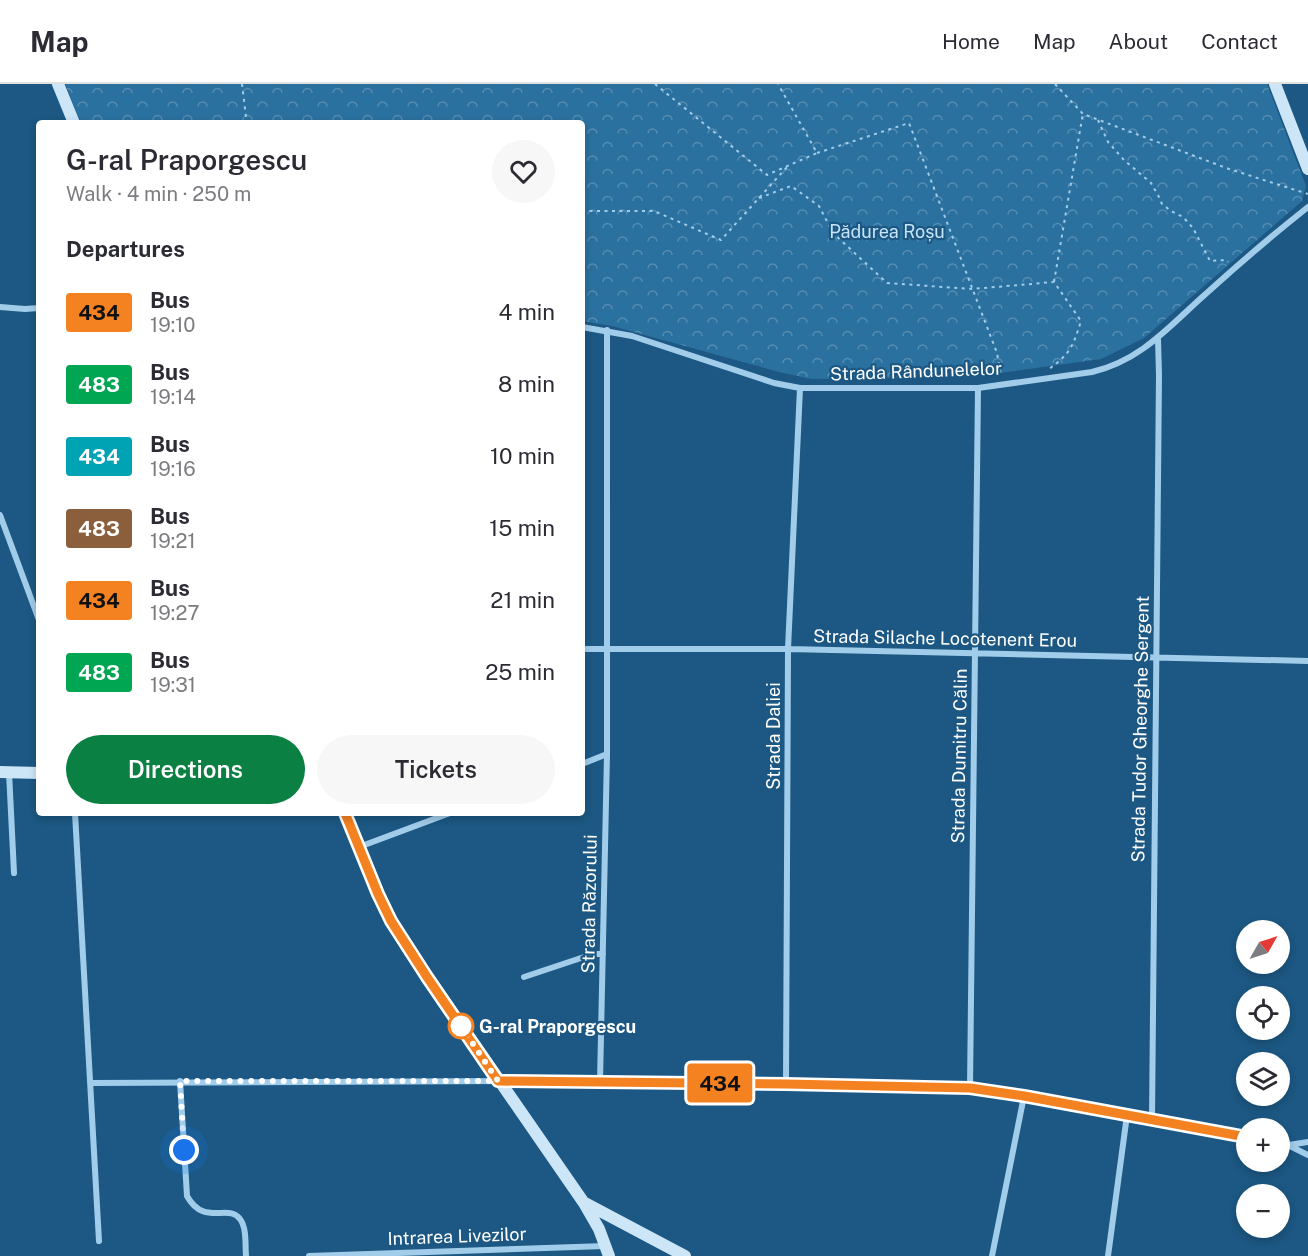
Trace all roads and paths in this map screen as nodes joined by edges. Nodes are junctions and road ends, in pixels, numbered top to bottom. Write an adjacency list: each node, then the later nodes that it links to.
1 (58, 84): 9 (main road)
2 (242, 84): 10 (path)
3 (655, 84): 13 (path)
4 (778, 84): 11 (path)
5 (1055, 84): 7 (path)
6 (1275, 84): 12 (main road)
7 (1083, 113): 8 (path); 19 (path)
8 (1097, 119): 14 (path); 18 (path)
9 (73, 120)
10 (246, 120)
11 (817, 153): 13 (path); 20 (path)
12 (1307, 164)
13 (789, 166): 15 (path)
14 (1308, 194)
15 (759, 198): 17 (path); 20 (path)
16 (1308, 207): 18 (street, Strada Rândunelelor)
17 (585, 211)
18 (1234, 269): 25 (street, Strada Rândunelelor)
19 (1054, 282): 20 (path); 26 (path)
20 (972, 289): 27 (path)
21 (0, 307): 22 (street)
22 (36, 308)
23 (585, 327): 24 (street, Strada Rândunelelor)
24 (607, 330): 28 (street, Strada Rândunelelor); 33 (street, Strada Răzorului)
25 (1158, 339): 26 (street, Strada Rândunelelor); 36 (street, Strada Tudor Gheorghe Sergent)
26 (1032, 381): 27 (street, Strada Rândunelelor)
27 (1002, 385): 29 (street, Strada Rândunelelor)
28 (800, 388): 29 (street, Strada Rândunelelor); 34 (street, Strada Daliei)
29 (978, 388): 35 (street, Strada Dumitru Călin)
30 (0, 515): 31 (street)
31 (36, 612)
32 (585, 649): 33 (street, Strada Silache Locotenent Erou)
33 (607, 649): 34 (street, Strada Silache Locotenent Erou); 38 (street, Strada Răzorului)
34 (788, 650): 35 (street, Strada Silache Locotenent Erou); 53 (street, Strada Daliei)
35 (975, 654): 36 (street, Strada Silache Locotenent Erou); 54 (street, Strada Dumitru Călin)
36 (1156, 658): 37 (street, Strada Silache Locotenent Erou); 57 (street, Strada Tudor Gheorghe Sergent)
37 (1308, 661)
38 (607, 754): 39 (street); 47 (street, Strada Răzorului)
39 (585, 763)
40 (4, 772): 41 (main road); 46 (street)
41 (36, 773)
42 (75, 816): 52 (street)
43 (346, 816): 45 (main road)
44 (442, 816): 45 (street)
45 (359, 847): 50 (main road)
46 (14, 873)
47 (603, 954): 48 (street); 51 (street, Strada Răzorului)
48 (524, 977)
49 (180, 1081): 50 (street); 52 (street); 66 (street)
50 (498, 1081): 51 (street); 63 (main road)
51 (600, 1082): 53 (street)
52 (91, 1083): 64 (street)
53 (786, 1084): 54 (street)
54 (970, 1088): 55 (street)
55 (1024, 1096): 56 (street); 69 (street)
56 (1127, 1115): 57 (street); 70 (street)
57 (1152, 1119): 58 (street)
58 (1236, 1135)
59 (1308, 1142): 60 (street)
60 (1290, 1145)
61 (1290, 1146): 62 (street)
62 (1308, 1155)
63 (584, 1203): 65 (main road); 68 (main road)
64 (99, 1241)
65 (608, 1251): 67 (street, Intrarea Livezilor)
66 (246, 1256)
67 (309, 1256)
68 (685, 1256)
69 (992, 1256)
70 (1108, 1256)

